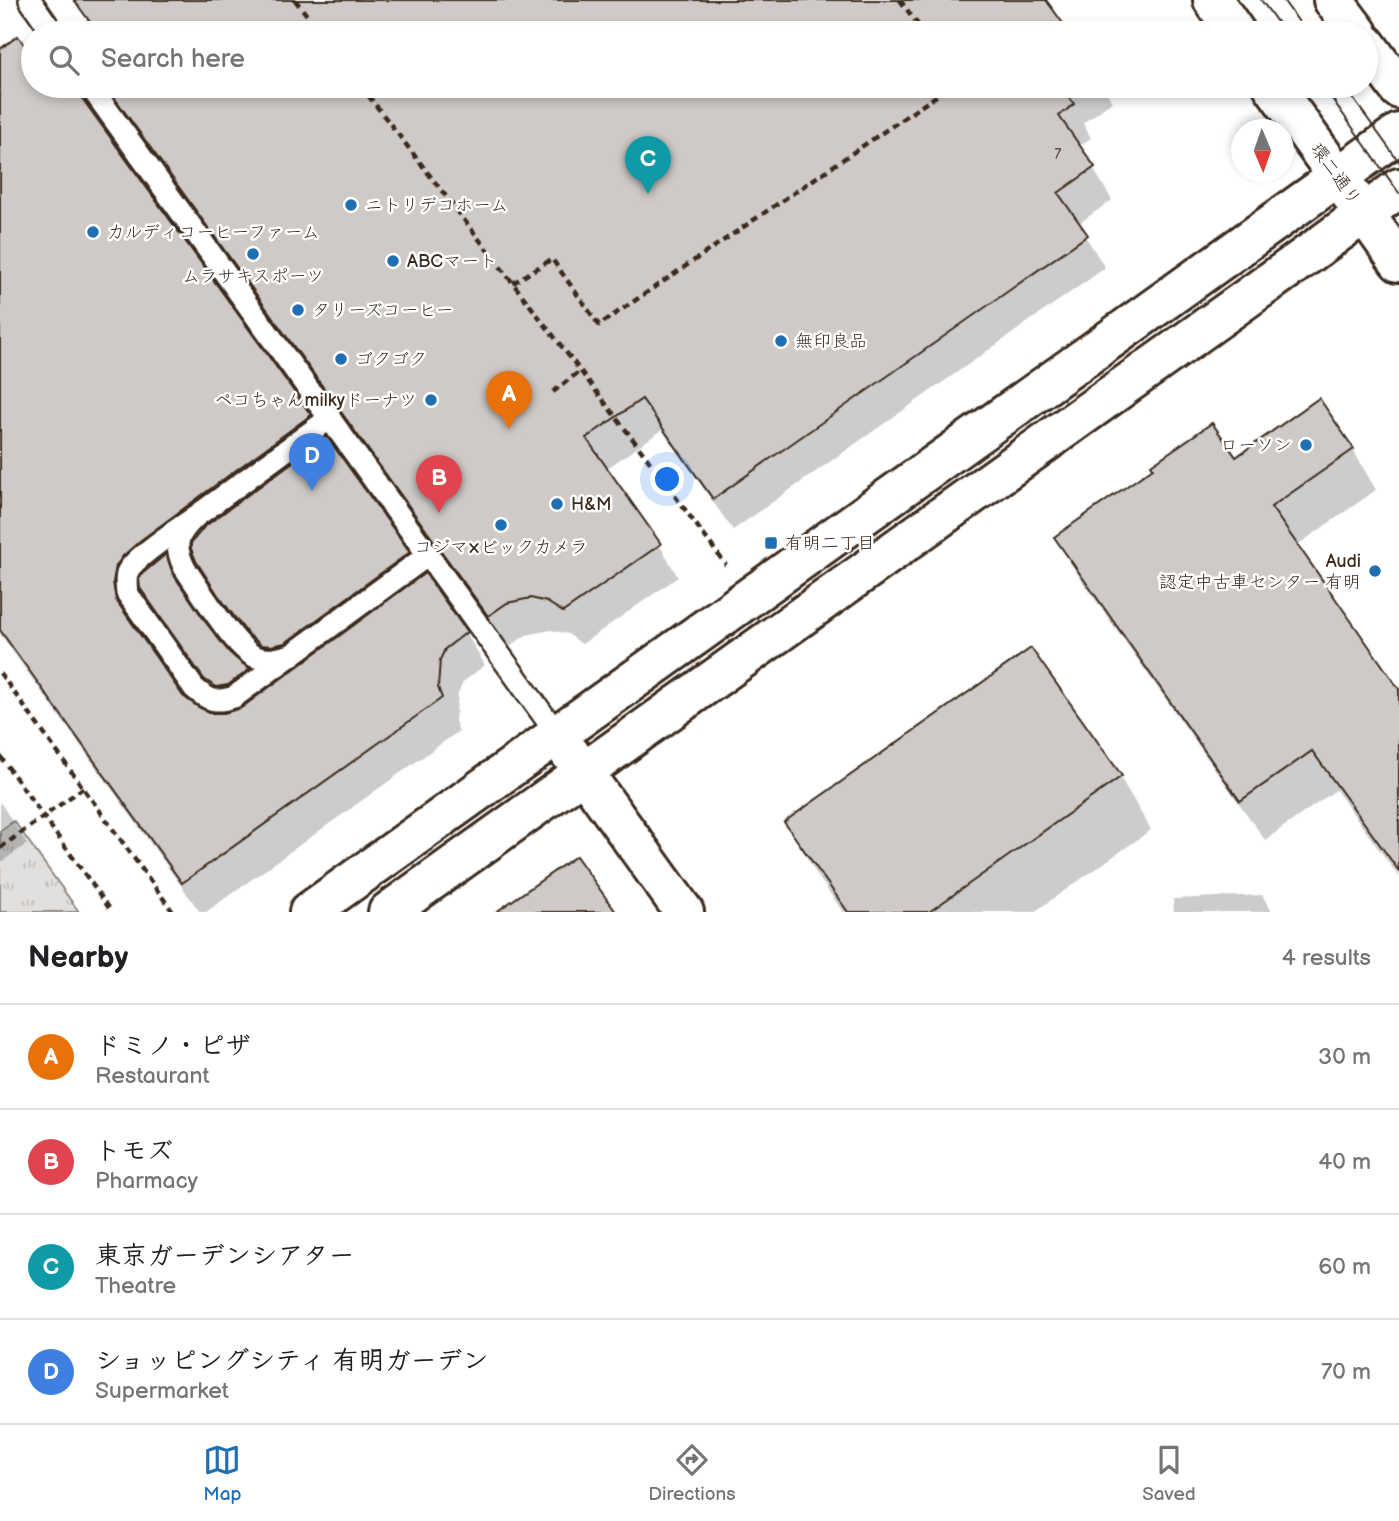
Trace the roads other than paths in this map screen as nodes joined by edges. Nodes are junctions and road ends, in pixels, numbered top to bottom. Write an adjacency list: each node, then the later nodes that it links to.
1 (30, 0): 4 (lane)
2 (1213, 0): 5 (street)
3 (1333, 0): 6 (street)
4 (45, 21)
5 (1228, 21)
6 (1349, 21)
7 (1378, 60): 8 (street)
8 (1399, 89)
9 (99, 98): 16 (lane)
10 (1282, 98): 12 (street, 環二通り)
11 (1399, 133): 12 (street)
12 (1338, 177): 14 (street, 環二通り); 20 (street)
13 (1399, 188): 14 (street)
14 (1364, 214): 15 (street, 環二通り); 21 (street)
15 (1399, 262)
16 (330, 418): 17 (lane); 18 (lane)
17 (195, 516): 19 (lane); 19 (lane)
18 (428, 555): 19 (lane); 20 (lane)
19 (288, 656)
20 (557, 734): 21 (street); 22 (street)
21 (584, 772): 23 (street); 24 (street)
22 (309, 912)
23 (388, 912)
24 (684, 912)

